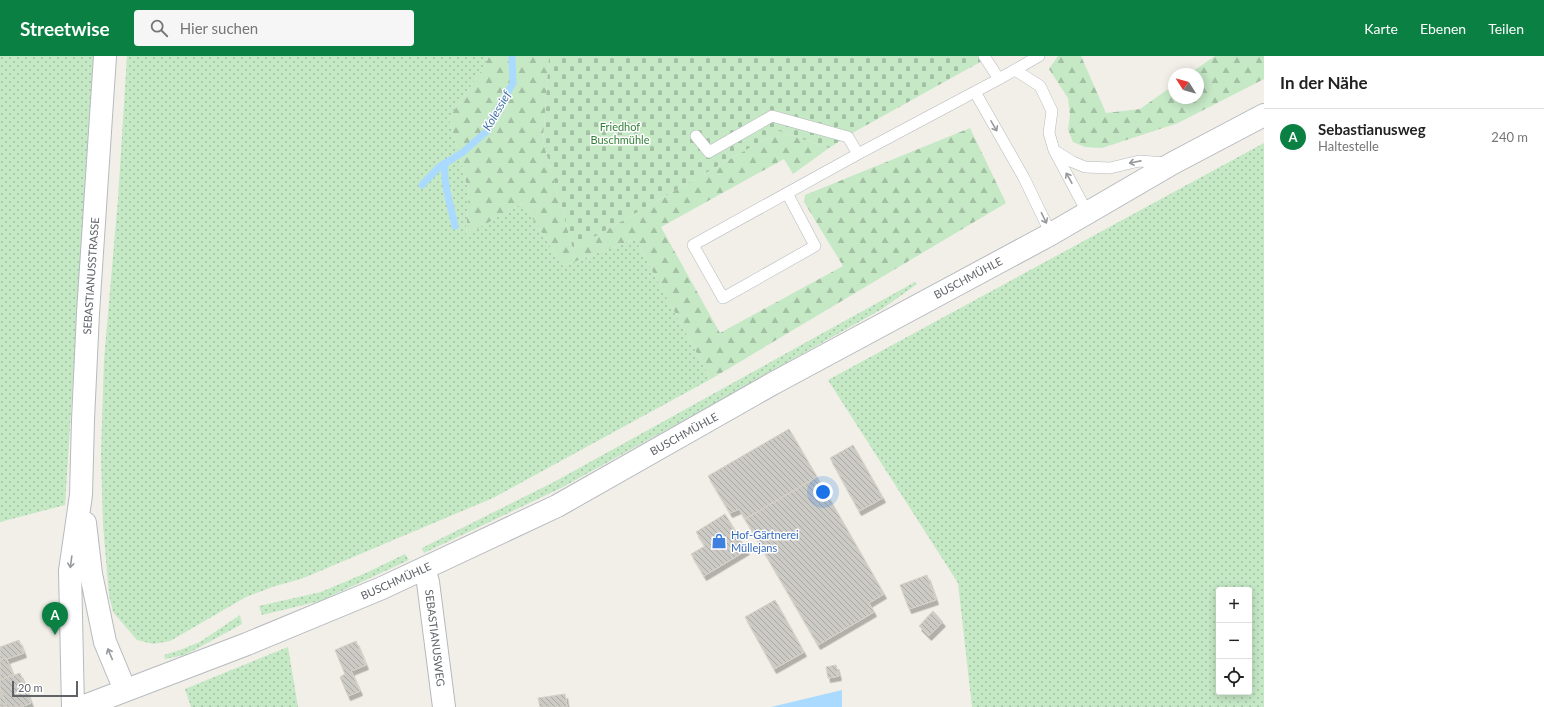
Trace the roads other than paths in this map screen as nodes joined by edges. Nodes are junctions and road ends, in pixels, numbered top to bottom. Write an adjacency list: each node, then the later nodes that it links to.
1 (105, 56): 15 (main road, SEBASTIANUSSTRASSE)
2 (984, 56): 5 (lane)
3 (1039, 56): 4 (lane)
4 (1015, 70): 5 (lane); 9 (lane)
5 (999, 79): 6 (lane)
6 (974, 92): 10 (lane); 14 (lane, one-way to 14)
7 (1264, 115): 11 (main road, BUSCHMÜHLE)
8 (696, 136): 10 (lane)
9 (1054, 150): 11 (lane, one-way to 9); 13 (lane, one-way to 9)
10 (858, 154): 12 (lane)
11 (1173, 163): 13 (main road, BUSCHMÜHLE)
12 (787, 193): 12 (lane)
13 (1087, 212): 14 (main road, BUSCHMÜHLE)
14 (1051, 234): 16 (main road, BUSCHMÜHLE)
15 (81, 495): 17 (main road, SEBASTIANUSSTRASSE, one-way to 15); 18 (main road, SEBASTIANUSSTRASSE, one-way to 18)
16 (424, 570): 17 (main road, BUSCHMÜHLE); 20 (main road, SEBASTIANUSWEG)
17 (125, 690): 19 (main road, BUSCHMÜHLE)
18 (73, 707)
19 (82, 707)
20 (444, 707)

